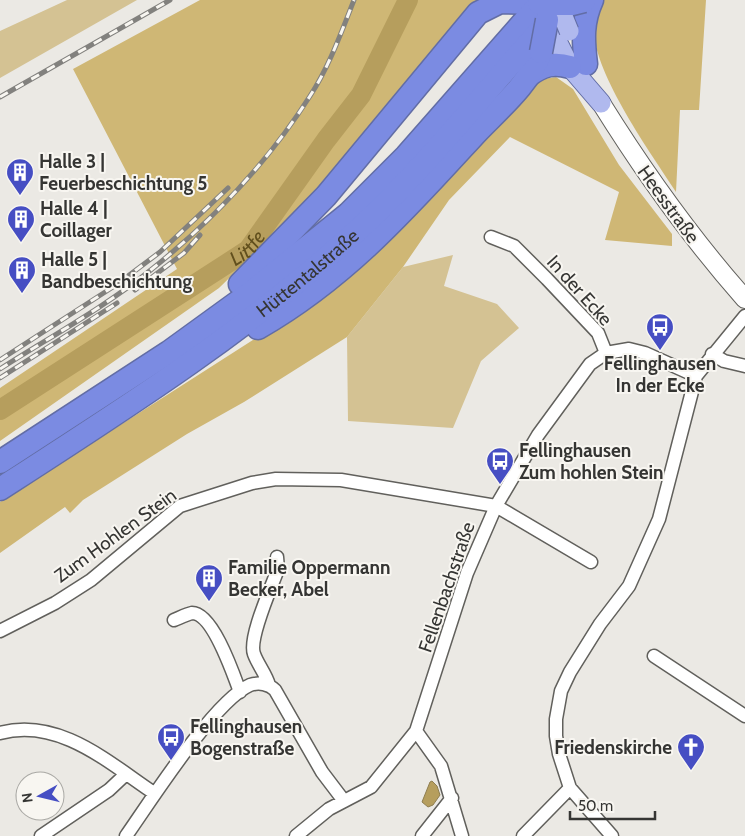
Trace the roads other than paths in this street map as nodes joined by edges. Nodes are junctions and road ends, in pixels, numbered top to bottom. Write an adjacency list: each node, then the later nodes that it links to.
1 (491, 3): 2 (highway); 9 (highway)
2 (556, 10): 3 (main road, Heesstraße); 3 (highway); 4 (highway); 9 (highway, Hüttentalstraße); 14 (highway, Hüttentalstraße)
3 (578, 65): 4 (highway); 5 (main road, Heesstraße)
4 (529, 75): 14 (highway)
5 (603, 107): 7 (main road, Heesstraße)
6 (491, 237): 10 (street, In der Ecke)
7 (745, 299)
8 (745, 316): 11 (street)
9 (169, 352): 15 (highway, Hüttentalstraße)
10 (606, 353): 13 (street, In der Ecke); 17 (street, Fellenbachstraße)
11 (712, 354): 12 (street); 13 (street)
12 (745, 366)
13 (696, 376): 29 (street)
14 (160, 386): 16 (highway, Hüttentalstraße)
15 (0, 462)
16 (0, 489)
17 (496, 506): 19 (street); 21 (street, Zum Hohlen Stein); 26 (street, Fellenbachstraße)
18 (276, 557): 23 (street)
19 (591, 562)
20 (174, 620): 24 (street)
21 (0, 631)
22 (654, 656): 25 (street)
23 (269, 685): 24 (street); 32 (street)
24 (240, 692): 30 (street)
25 (745, 716)
26 (416, 731): 31 (street); 32 (street)
27 (0, 733): 28 (street)
28 (126, 774): 30 (street); 33 (street)
29 (570, 788): 38 (street); 39 (street)
30 (154, 793): 34 (street)
31 (452, 798): 36 (street); 37 (street)
32 (344, 801): 35 (street)
33 (41, 836)
34 (126, 836)
35 (296, 836)
36 (422, 836)
37 (462, 836)
38 (523, 836)
39 (612, 836)

